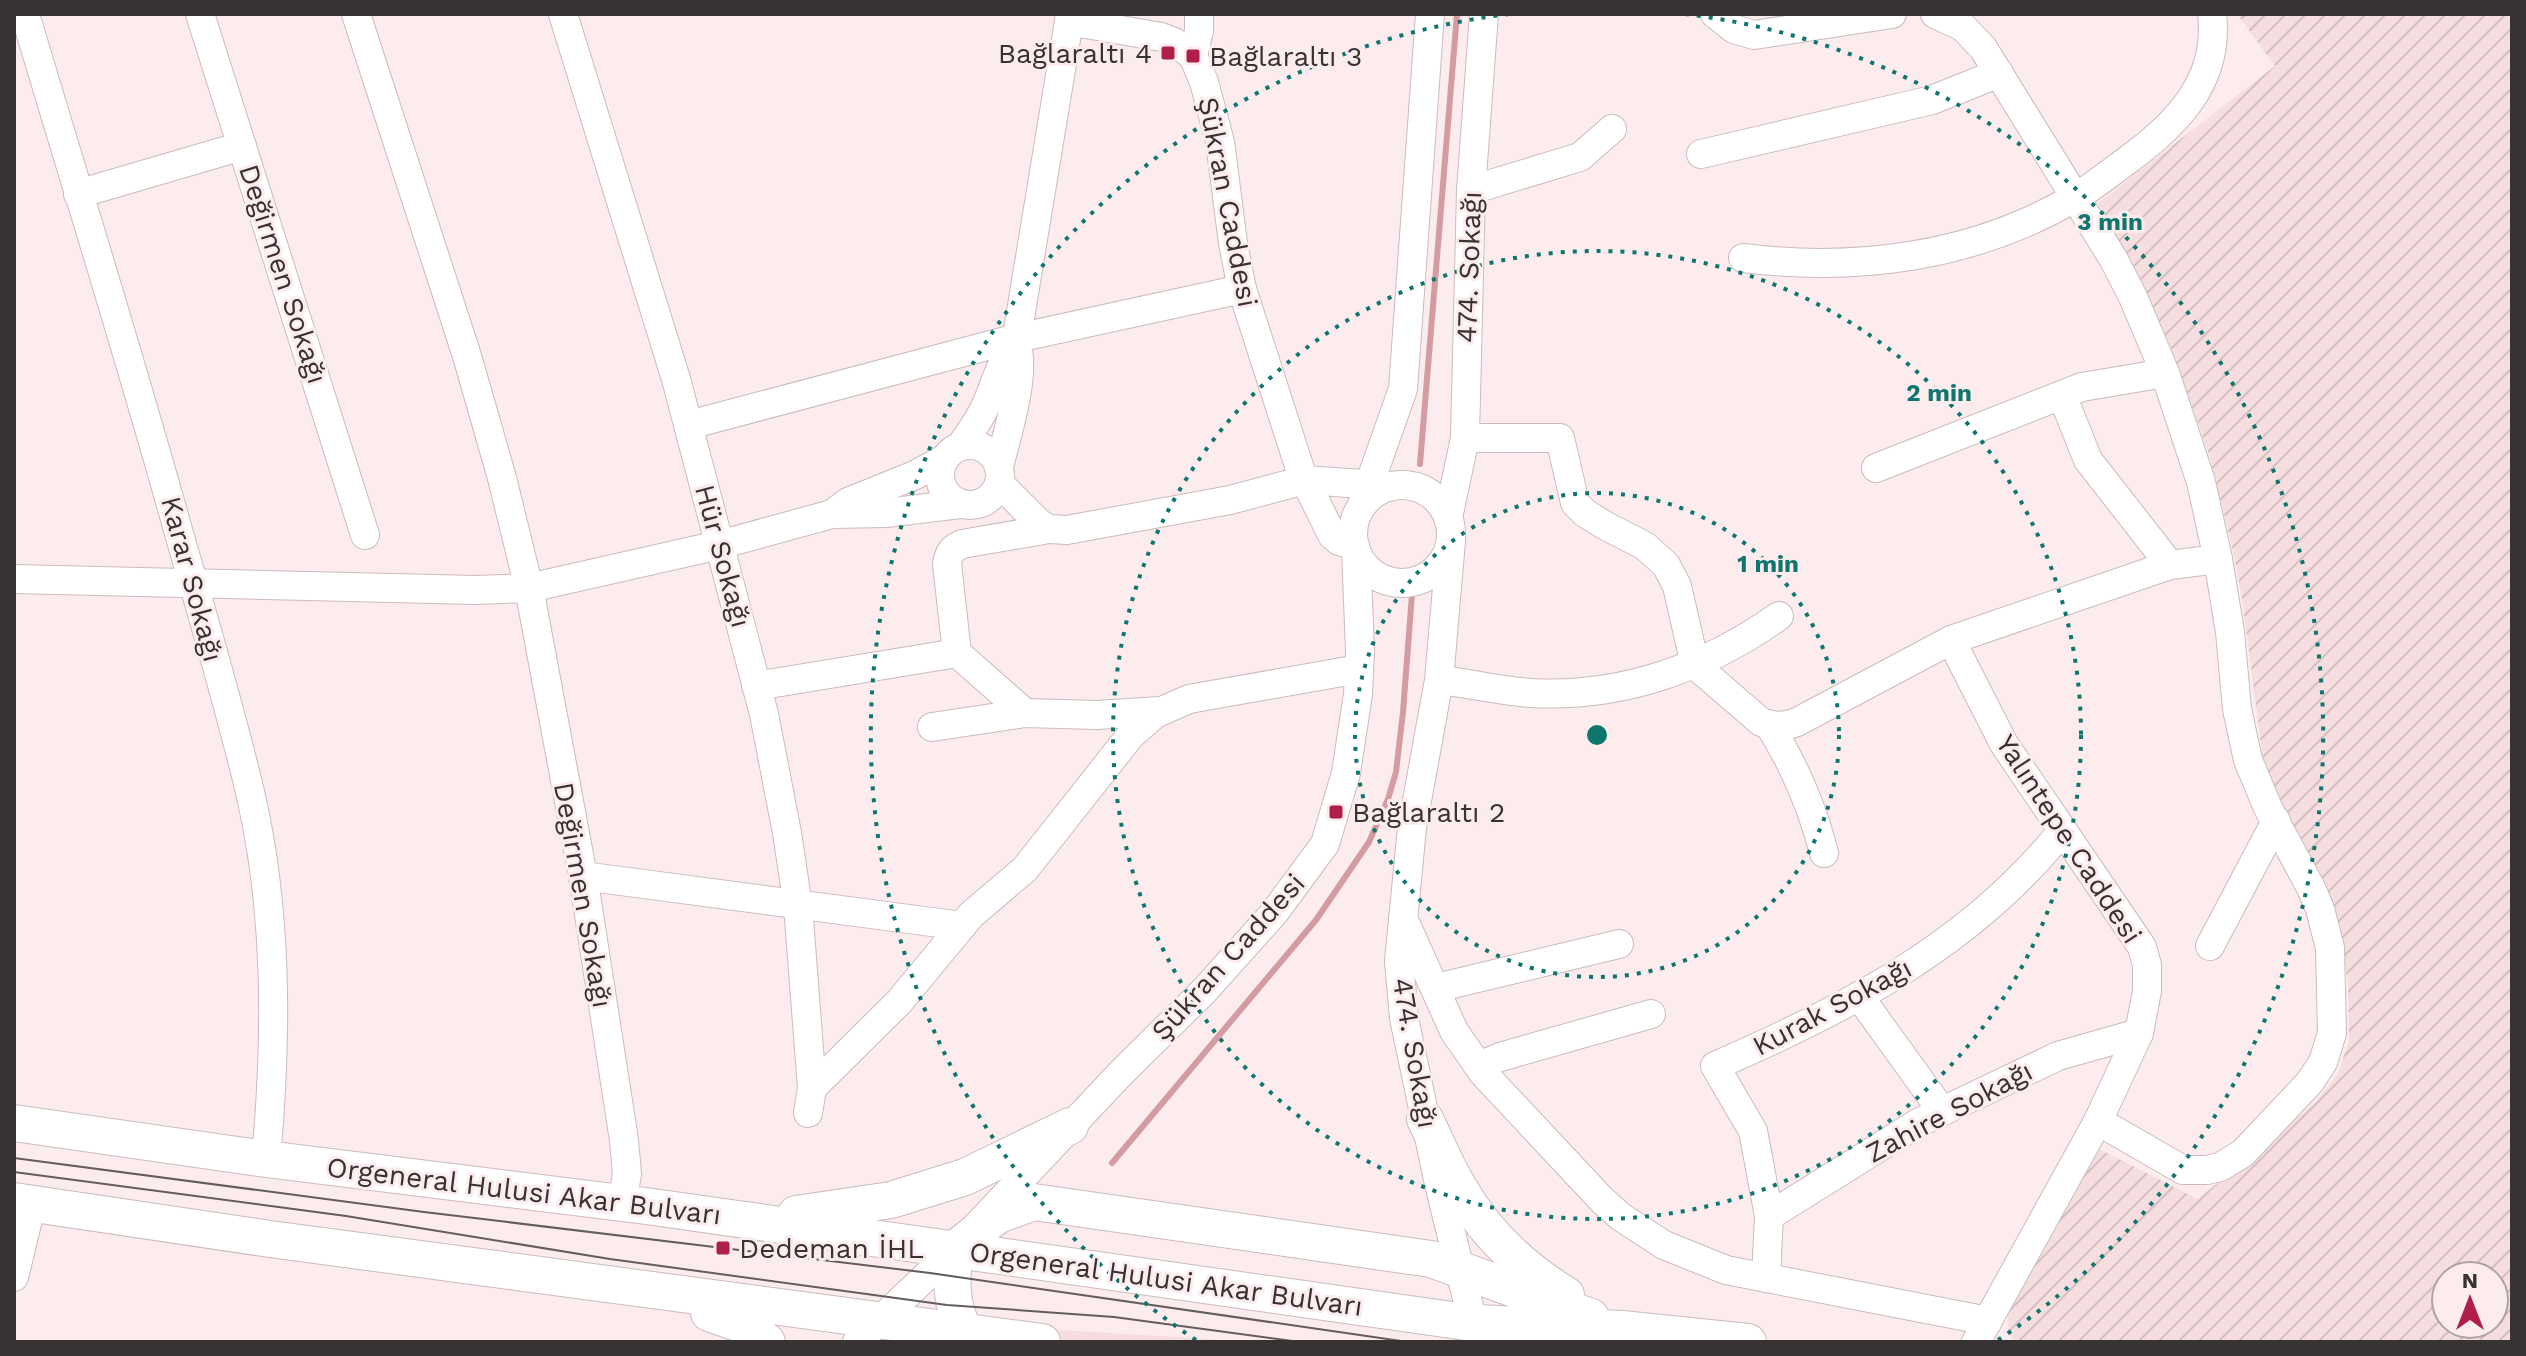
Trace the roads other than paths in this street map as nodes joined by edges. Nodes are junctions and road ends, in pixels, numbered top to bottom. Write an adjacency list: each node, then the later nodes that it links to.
1 (25, 14): 19 (street, Karar Sokağı)
2 (200, 14): 16 (street, Değirmen Sokağı)
3 (356, 14): 44 (street, Değirmen Sokağı)
4 (563, 14): 26 (street, Hür Sokağı)
5 (1199, 14): 13 (street)
6 (1430, 14): 32 (street, 474. Sokağı)
7 (1484, 14): 18 (street, 474. Sokağı)
8 (1715, 14): 9 (street)
9 (1892, 14)
10 (2212, 14): 20 (street)
11 (1943, 15): 14 (street)
12 (1069, 17): 13 (street); 23 (street)
13 (1193, 56): 22 (street, Şükran Caddesi)
14 (1999, 73): 17 (street); 20 (street)
15 (1612, 129): 18 (street)
16 (242, 146): 19 (street); 37 (street, Değirmen Sokağı)
17 (1701, 154)
18 (1471, 190): 27 (street, 474. Sokağı)
19 (78, 194): 43 (street, Karar Sokağı)
20 (2076, 197): 21 (street); 24 (street)
21 (1743, 258)
22 (1242, 289): 23 (street); 31 (street, Şükran Caddesi)
23 (1017, 340): 26 (street); 28 (street); 30 (street)
24 (2165, 373): 25 (street); 40 (street)
25 (2062, 395): 29 (street); 41 (street)
26 (689, 425): 38 (street, Hür Sokağı)
27 (1465, 438): 36 (street, 474. Sokağı); 48 (street)
28 (952, 452): 30 (street); 33 (street); 34 (street)
29 (1876, 468)
30 (999, 475): 33 (street); 35 (street)
31 (1305, 480): 32 (street); 35 (street); 39 (street, Şükran Caddesi)
32 (1375, 492): 36 (street); 39 (street)
33 (960, 504): 34 (street)
34 (832, 514): 38 (street)
35 (1049, 529): 47 (street)
36 (1450, 530): 39 (street); 50 (street, 474. Sokağı)
37 (365, 535)
38 (719, 545): 44 (street); 51 (street, Hür Sokağı)
39 (1355, 548): 49 (street, Şükran Caddesi)
40 (2218, 559): 41 (street); 56 (street)
41 (2170, 565): 46 (street)
42 (14, 579): 43 (street)
43 (193, 582): 44 (street); 75 (street, Karar Sokağı)
44 (529, 588): 59 (street, Değirmen Sokağı)
45 (1779, 616): 48 (street)
46 (1951, 640): 54 (street); 57 (street, Yalıntepe Caddesi)
47 (957, 653): 51 (street); 53 (street)
48 (1695, 665): 50 (street); 54 (street)
49 (1359, 669): 52 (street); 74 (street, Şükran Caddesi)
50 (1439, 680): 61 (street, 474. Sokağı)
51 (756, 686): 60 (street, Hür Sokağı)
52 (1160, 711): 53 (street); 62 (street)
53 (1025, 713): 55 (street)
54 (1769, 725): 58 (street)
55 (932, 727)
56 (2276, 821): 64 (street); 72 (street)
57 (2062, 831): 66 (street, Kurak Sokağı); 68 (street, Yalıntepe Caddesi)
58 (1824, 853)
59 (583, 876): 60 (street); 77 (street, Değirmen Sokağı)
60 (798, 906): 62 (street); 62 (street, Hür Sokağı)
61 (1403, 917): 65 (street); 71 (street, 474. Sokağı)
62 (962, 926)
63 (1619, 944): 65 (street)
64 (2210, 946)
65 (1436, 988): 69 (street)
66 (1859, 996): 70 (street); 78 (street, Kurak Sokağı)
67 (1651, 1014): 69 (street)
68 (2139, 1033): 70 (street, Zahire Sokağı); 72 (street, Yalıntepe Caddesi)
69 (1479, 1066): 83 (street)
70 (1942, 1111): 78 (street, Zahire Sokağı)
71 (1425, 1119): 81 (street, 474. Sokağı); 85 (main road)
72 (2098, 1121): 86 (street, Yalıntepe Caddesi)
73 (14, 1123): 75 (main road, Orgeneral Hulusi Akar Bulvarı)
74 (1070, 1126): 79 (main road); 80 (street, Şükran Caddesi)
75 (266, 1159): 77 (main road, Orgeneral Hulusi Akar Bulvarı)
76 (23, 1202): 82 (street); 84 (main road)
77 (622, 1203): 79 (main road, Orgeneral Hulusi Akar Bulvarı)
78 (1769, 1216): 83 (street)
79 (744, 1219): 80 (main road, Orgeneral Hulusi Akar Bulvarı)
80 (955, 1249): 81 (main road); 87 (street, Şükran Caddesi); 88 (main road); 89 (main road, Orgeneral Hulusi Akar Bulvarı)
81 (1459, 1269): 85 (main road); 89 (street, 474. Sokağı)
82 (14, 1277)
83 (1766, 1278): 86 (street)
84 (651, 1290): 87 (main road); 90 (main road)
85 (1622, 1329): 89 (main road, Orgeneral Hulusi Akar Bulvarı); 93 (main road, Orgeneral Hulusi Akar Bulvarı)
86 (1982, 1331)
87 (868, 1332): 88 (main road); 91 (main road)
88 (965, 1332): 92 (main road)
89 (1473, 1333)
90 (767, 1342)
91 (928, 1342)
92 (1042, 1342)
93 (1748, 1342)

